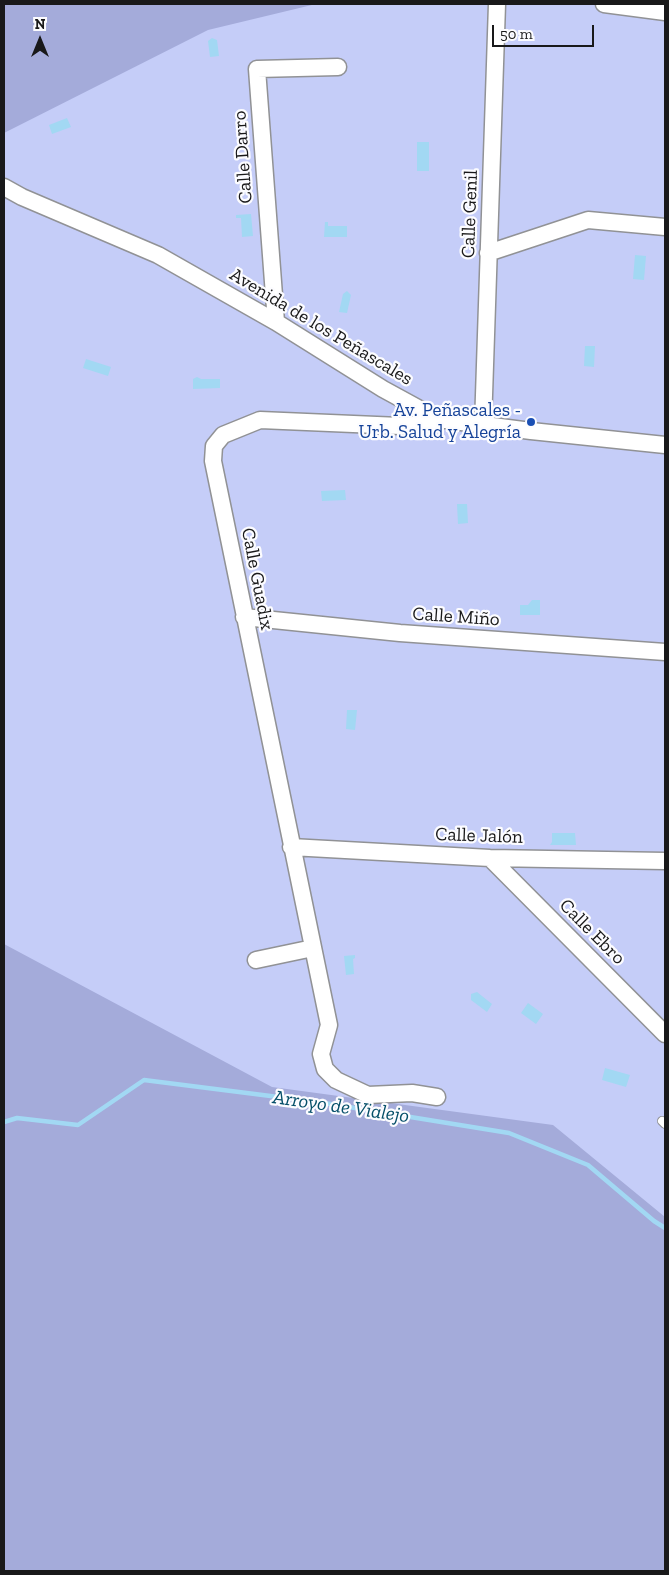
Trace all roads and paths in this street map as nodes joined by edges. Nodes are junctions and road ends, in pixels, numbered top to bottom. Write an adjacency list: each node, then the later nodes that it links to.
1 (497, 4): 7 (street, Calle Genil)
2 (604, 4): 3 (street)
3 (665, 12)
4 (338, 67): 8 (street, Calle Darro)
5 (4, 187): 8 (street, Avenida de los Peñascales)
6 (665, 226): 7 (street)
7 (488, 253): 10 (street, Calle Genil)
8 (276, 322): 9 (street, Avenida de los Peñascales)
9 (438, 419): 10 (street, Avenida de los Peñascales); 12 (street, Calle Guadix)
10 (483, 425): 11 (street, Avenida de los Peñascales)
11 (665, 445)
12 (244, 617): 13 (street, Calle Miño); 14 (street, Calle Guadix)
13 (665, 652)
14 (291, 847): 15 (street, Calle Jalón); 17 (street, Calle Guadix)
15 (490, 858): 16 (street, Calle Jalón); 19 (street, Calle Ebro)
16 (665, 861)
17 (313, 948): 18 (street); 20 (street, Calle Guadix)
18 (256, 960)
19 (665, 1034)
20 (437, 1096)

